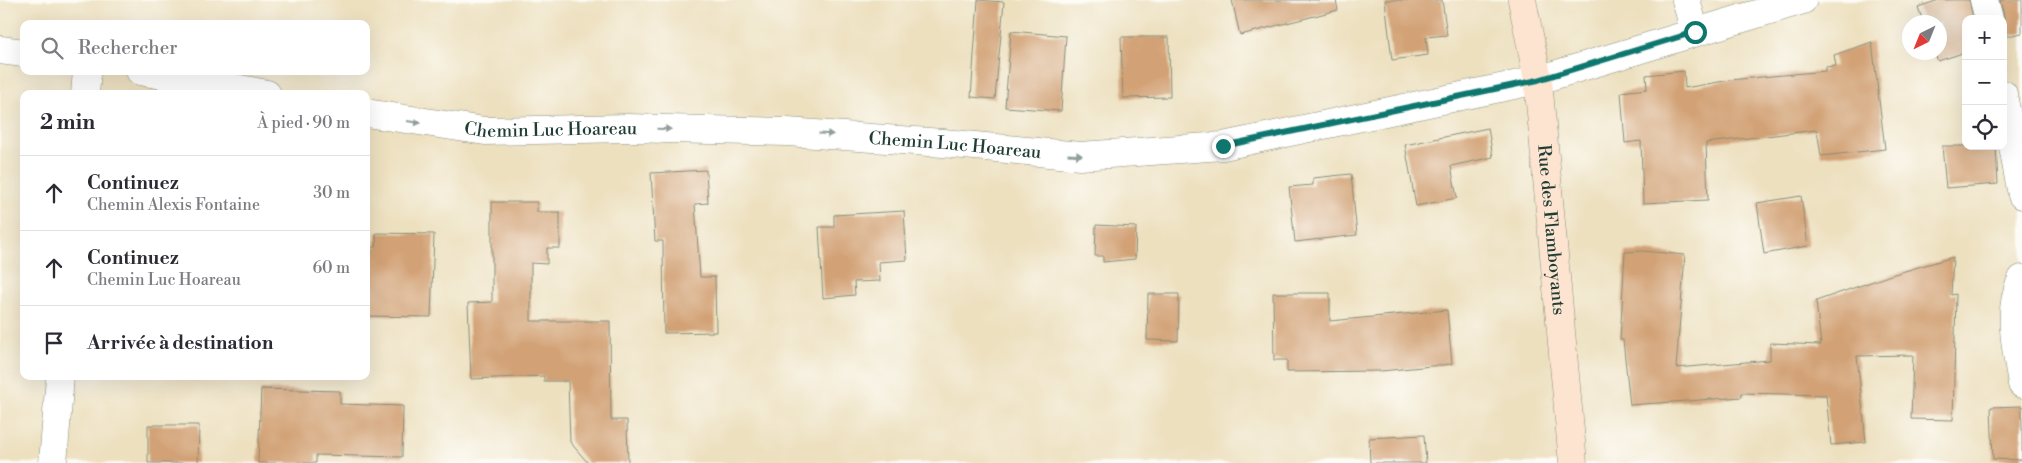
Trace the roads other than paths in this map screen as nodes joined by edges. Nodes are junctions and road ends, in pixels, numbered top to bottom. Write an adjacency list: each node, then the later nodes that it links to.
1 (1522, 0): 11 (main road, Rue des Flamboyants)
2 (1686, 0): 6 (street)
3 (1803, 0): 6 (street, Chemin Luc Hoareau)
4 (1984, 0): 5 (street)
5 (1988, 15)
6 (1695, 32): 11 (street, Chemin Luc Hoareau)
7 (0, 50): 8 (street)
8 (20, 52)
9 (87, 75): 12 (street)
10 (162, 75): 13 (street)
11 (1538, 80): 15 (street, Chemin Luc Hoareau, one-way to 11); 21 (main road, Rue des Flamboyants)
12 (85, 90)
13 (245, 90)
14 (2005, 105): 16 (street)
15 (370, 114)
16 (2022, 195)
17 (2022, 279): 19 (street)
18 (60, 380): 20 (street)
19 (2022, 384)
20 (53, 463)
21 (1573, 463)

